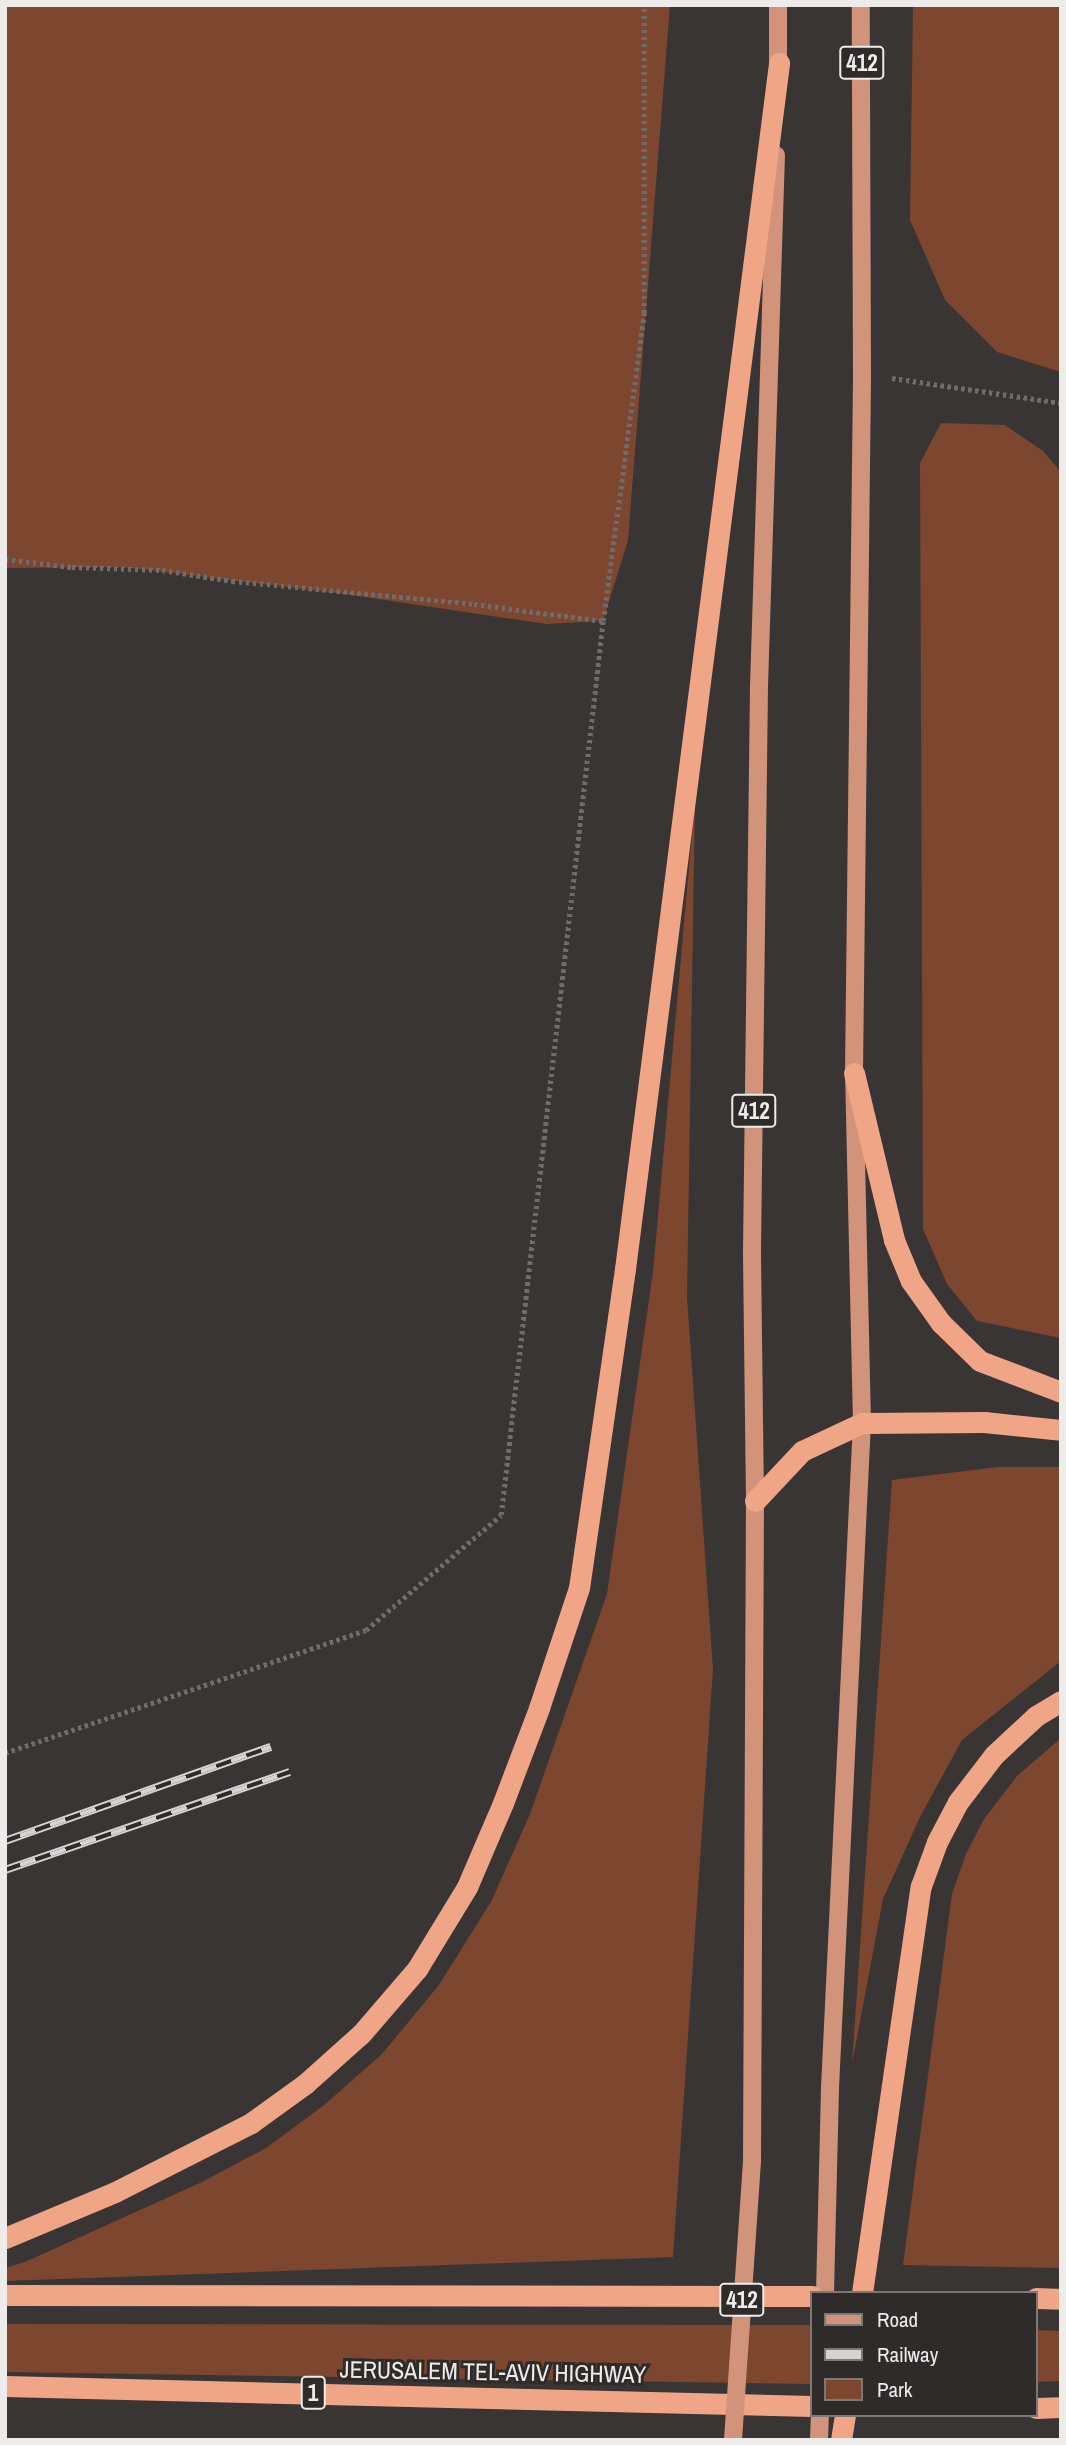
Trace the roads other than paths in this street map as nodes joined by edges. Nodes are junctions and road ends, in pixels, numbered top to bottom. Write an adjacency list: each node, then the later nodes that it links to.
1 (778, 5): 3 (main road, 412)
2 (861, 5): 4 (main road, 412)
3 (779, 63): 8 (main road, 412); 10 (highway)
4 (854, 1073): 5 (highway); 6 (main road, 412)
5 (1061, 1392)
6 (862, 1423): 7 (highway); 8 (highway); 11 (main road, 412)
7 (1061, 1430)
8 (755, 1501): 23 (main road, 412, bridge)
9 (1061, 1701): 12 (highway)
10 (5, 2238)
11 (825, 2291)
12 (862, 2291)
13 (5, 2295): 14 (highway)
14 (810, 2296)
15 (1038, 2298): 16 (highway)
16 (1061, 2299)
17 (5, 2386): 18 (highway, JERUSALEM TEL-AVIV HIGHWAY / 1)
18 (810, 2406)
19 (1061, 2407): 20 (highway)
20 (1038, 2408)
21 (820, 2417): 24 (main road)
22 (845, 2417): 25 (highway)
23 (733, 2440)
24 (819, 2440)
25 (841, 2440)

